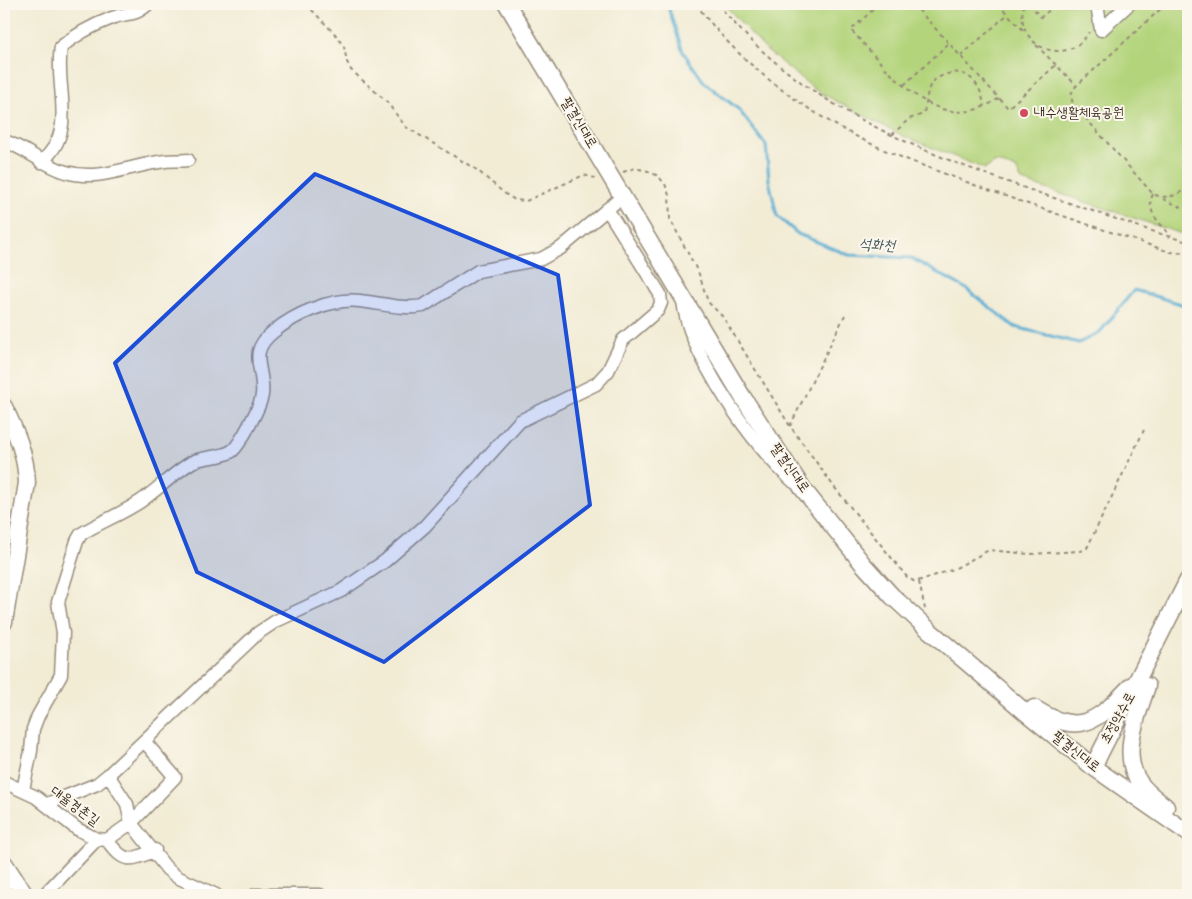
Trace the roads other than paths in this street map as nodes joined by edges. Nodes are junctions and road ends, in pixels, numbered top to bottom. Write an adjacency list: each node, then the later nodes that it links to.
1 (148, 4): 7 (street)
2 (507, 4): 8 (main road, 팔결신대로)
3 (1097, 4): 4 (street)
4 (1129, 4)
5 (4, 141): 7 (street)
6 (188, 160): 7 (street)
7 (41, 162)
8 (623, 196): 9 (street); 14 (main road, 팔결신대로)
9 (607, 209): 16 (street); 20 (street)
10 (4, 407): 13 (main road)
11 (1188, 580): 15 (main road, 초정약수로)
12 (1188, 606): 15 (main road, 초정약수로)
13 (4, 622)
14 (982, 675): 15 (main road); 17 (main road, 팔결신대로)
15 (1144, 680): 17 (main road, 초정약수로); 23 (main road)
16 (144, 741): 18 (street); 22 (street, 대율경촌길)
17 (1093, 767): 24 (main road, 팔결신대로)
18 (108, 775): 21 (street); 22 (street)
19 (4, 782): 20 (street, 대율경촌길)
20 (23, 790): 21 (street, 대율경촌길)
21 (47, 804): 25 (street, 대율경촌길)
22 (131, 823): 25 (street, 대율경촌길); 26 (street)
23 (1188, 827)
24 (1188, 833)
25 (102, 840): 26 (street); 30 (street)
26 (155, 850): 31 (street)
27 (4, 863): 28 (main road)
28 (8, 882): 29 (main road)
29 (25, 895)
30 (44, 895)
31 (216, 895)
32 (256, 895): 33 (street)
33 (320, 895)

